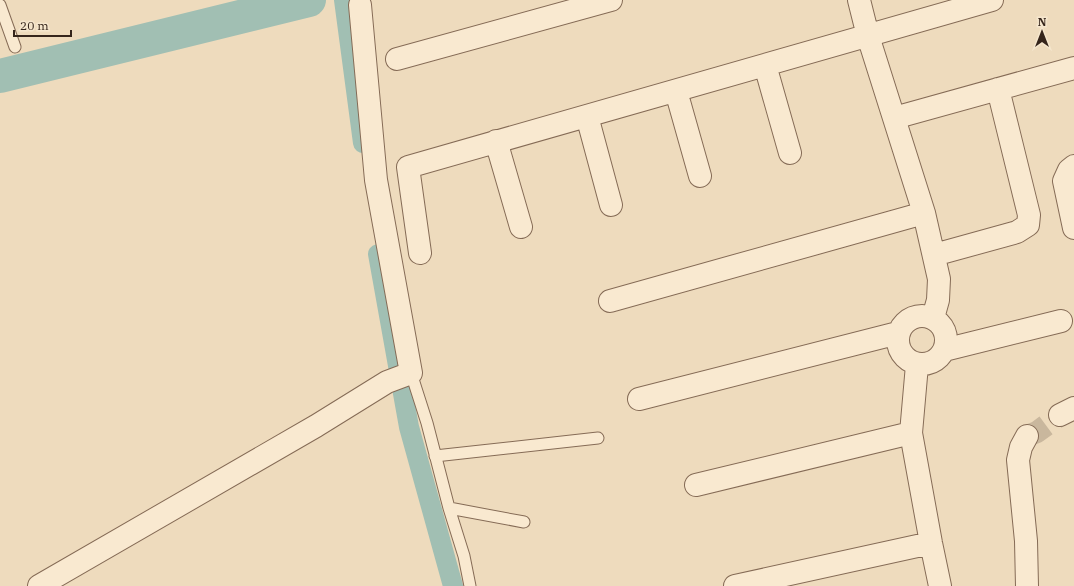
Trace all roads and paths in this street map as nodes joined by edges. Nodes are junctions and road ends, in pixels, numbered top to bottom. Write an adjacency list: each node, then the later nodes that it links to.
1 (611, 0): 8 (street)
2 (859, 0): 6 (street)
3 (992, 0): 6 (street)
4 (0, 5): 7 (lane)
5 (360, 5): 31 (street)
6 (868, 36): 9 (street); 14 (street)
7 (15, 47)
8 (397, 59)
9 (765, 65): 12 (street); 16 (street)
10 (1074, 68): 11 (street)
11 (998, 89): 14 (street); 24 (street)
12 (676, 90): 13 (street); 18 (street)
13 (587, 116): 15 (street); 19 (street)
14 (894, 118): 20 (street)
15 (496, 142): 21 (street); 23 (street)
16 (790, 153)
17 (1074, 166): 22 (street)
18 (700, 176)
19 (611, 205)
20 (924, 213): 24 (street); 25 (street)
21 (521, 227)
22 (1074, 228)
23 (420, 253)
24 (934, 255): 26 (street)
25 (610, 301)
26 (933, 318): 28 (street); 29 (street)
27 (1061, 321): 29 (street)
28 (898, 333): 30 (street); 32 (street)
29 (944, 350): 30 (street)
30 (917, 365): 33 (street)
31 (401, 377): 36 (lane); 41 (street)
32 (639, 399)
33 (911, 434): 37 (street); 40 (street)
34 (1027, 436): 45 (street)
35 (598, 438): 36 (lane)
36 (435, 456): 38 (lane)
37 (696, 485)
38 (449, 508): 39 (lane); 42 (lane)
39 (524, 522)
40 (931, 543): 43 (street); 44 (street)
41 (39, 586)
42 (470, 586)
43 (735, 586)
44 (940, 586)
45 (1027, 586)

